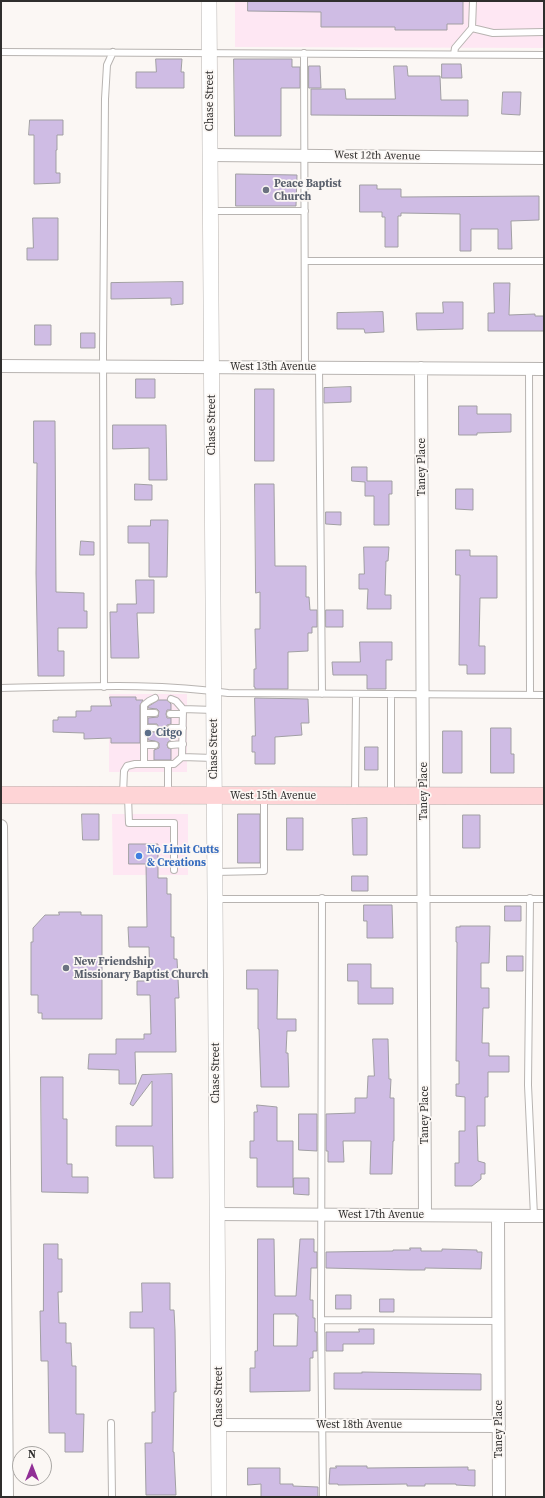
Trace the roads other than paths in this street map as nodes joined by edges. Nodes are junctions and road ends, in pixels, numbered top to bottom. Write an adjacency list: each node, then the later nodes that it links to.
1 (209, 1): 7 (street, Chase Street)
2 (472, 1): 3 (lane)
3 (472, 28): 4 (lane); 9 (lane)
4 (544, 32)
5 (1, 52): 6 (lane)
6 (112, 52): 7 (lane); 19 (lane)
7 (210, 53): 8 (lane); 11 (street, Chase Street)
8 (304, 53): 9 (lane); 12 (lane)
9 (454, 54): 10 (lane)
10 (544, 54)
11 (210, 154): 12 (street, West 12th Avenue); 14 (street, Chase Street)
12 (304, 155): 13 (street, West 12th Avenue); 15 (lane)
13 (544, 158)
14 (210, 211): 15 (lane); 20 (street, Chase Street)
15 (305, 211): 16 (lane)
16 (305, 261): 17 (lane); 21 (lane)
17 (544, 261)
18 (1, 366): 19 (street, West 13th Avenue)
19 (103, 366): 20 (street, West 13th Avenue); 26 (lane)
20 (212, 366): 21 (street, West 13th Avenue); 28 (street, Chase Street)
21 (305, 367): 22 (street, West 13th Avenue)
22 (319, 367): 23 (street, West 13th Avenue); 29 (lane)
23 (421, 368): 24 (street, West 13th Avenue); 32 (street, Taney Place)
24 (529, 369): 25 (street, West 13th Avenue); 33 (lane)
25 (544, 369)
26 (104, 686): 27 (lane); 28 (lane)
27 (1, 688)
28 (214, 691): 29 (lane); 37 (street, Chase Street)
29 (322, 694): 30 (lane)
30 (356, 694): 31 (lane); 59 (lane)
31 (391, 694): 32 (lane); 60 (lane)
32 (423, 694): 33 (lane); 61 (street, Taney Place)
33 (530, 695): 34 (lane)
34 (544, 695)
35 (155, 698): 39 (lane)
36 (171, 699): 38 (lane)
37 (214, 710): 38 (lane); 51 (street, Chase Street)
38 (183, 712): 41 (lane); 45 (lane)
39 (144, 713): 40 (lane); 42 (lane)
40 (155, 713)
41 (170, 714)
42 (144, 728): 43 (lane); 47 (lane)
43 (155, 728)
44 (171, 728): 45 (lane)
45 (183, 728): 46 (lane)
46 (182, 744): 49 (lane); 50 (lane)
47 (144, 745): 48 (lane); 52 (lane)
48 (155, 745)
49 (171, 745)
50 (182, 757): 51 (lane); 53 (lane)
51 (214, 758): 57 (street, Chase Street)
52 (144, 764): 53 (lane); 55 (lane)
53 (168, 764): 56 (lane)
54 (1, 795): 55 (main road, West 15th Avenue)
55 (126, 796): 56 (main road, West 15th Avenue); 64 (lane)
56 (168, 796): 57 (main road, West 15th Avenue)
57 (215, 796): 58 (main road, West 15th Avenue); 65 (street, Chase Street)
58 (264, 796): 59 (main road, West 15th Avenue); 65 (lane)
59 (355, 796): 60 (main road, West 15th Avenue)
60 (391, 796): 61 (main road, West 15th Avenue)
61 (424, 796): 62 (main road, West 15th Avenue); 67 (street, Taney Place)
62 (544, 796)
63 (1, 826): 71 (street)
64 (174, 870)
65 (215, 872): 70 (street, Chase Street)
66 (322, 898): 67 (lane); 70 (lane); 74 (lane)
67 (423, 898): 68 (lane); 75 (street, Taney Place)
68 (530, 898): 69 (lane); 77 (lane)
69 (544, 898)
70 (215, 899): 72 (street, Chase Street)
71 (1, 904): 73 (street)
72 (217, 1214): 74 (street, West 17th Avenue); 81 (street, Chase Street)
73 (3, 1215): 84 (street)
74 (321, 1215): 75 (street, West 17th Avenue); 78 (lane)
75 (426, 1215): 76 (street, West 17th Avenue)
76 (498, 1216): 77 (street, West 17th Avenue); 79 (street, Taney Place)
77 (539, 1216)
78 (321, 1320): 79 (lane); 82 (lane)
79 (498, 1321): 83 (street, Taney Place)
80 (112, 1423): 85 (lane)
81 (219, 1425): 82 (street, West 18th Avenue); 86 (street, Chase Street)
82 (322, 1425): 83 (street, West 18th Avenue); 87 (lane)
83 (499, 1426): 88 (street, Taney Place)
84 (7, 1497)
85 (112, 1497)
86 (219, 1497)
87 (323, 1497)
88 (499, 1497)

